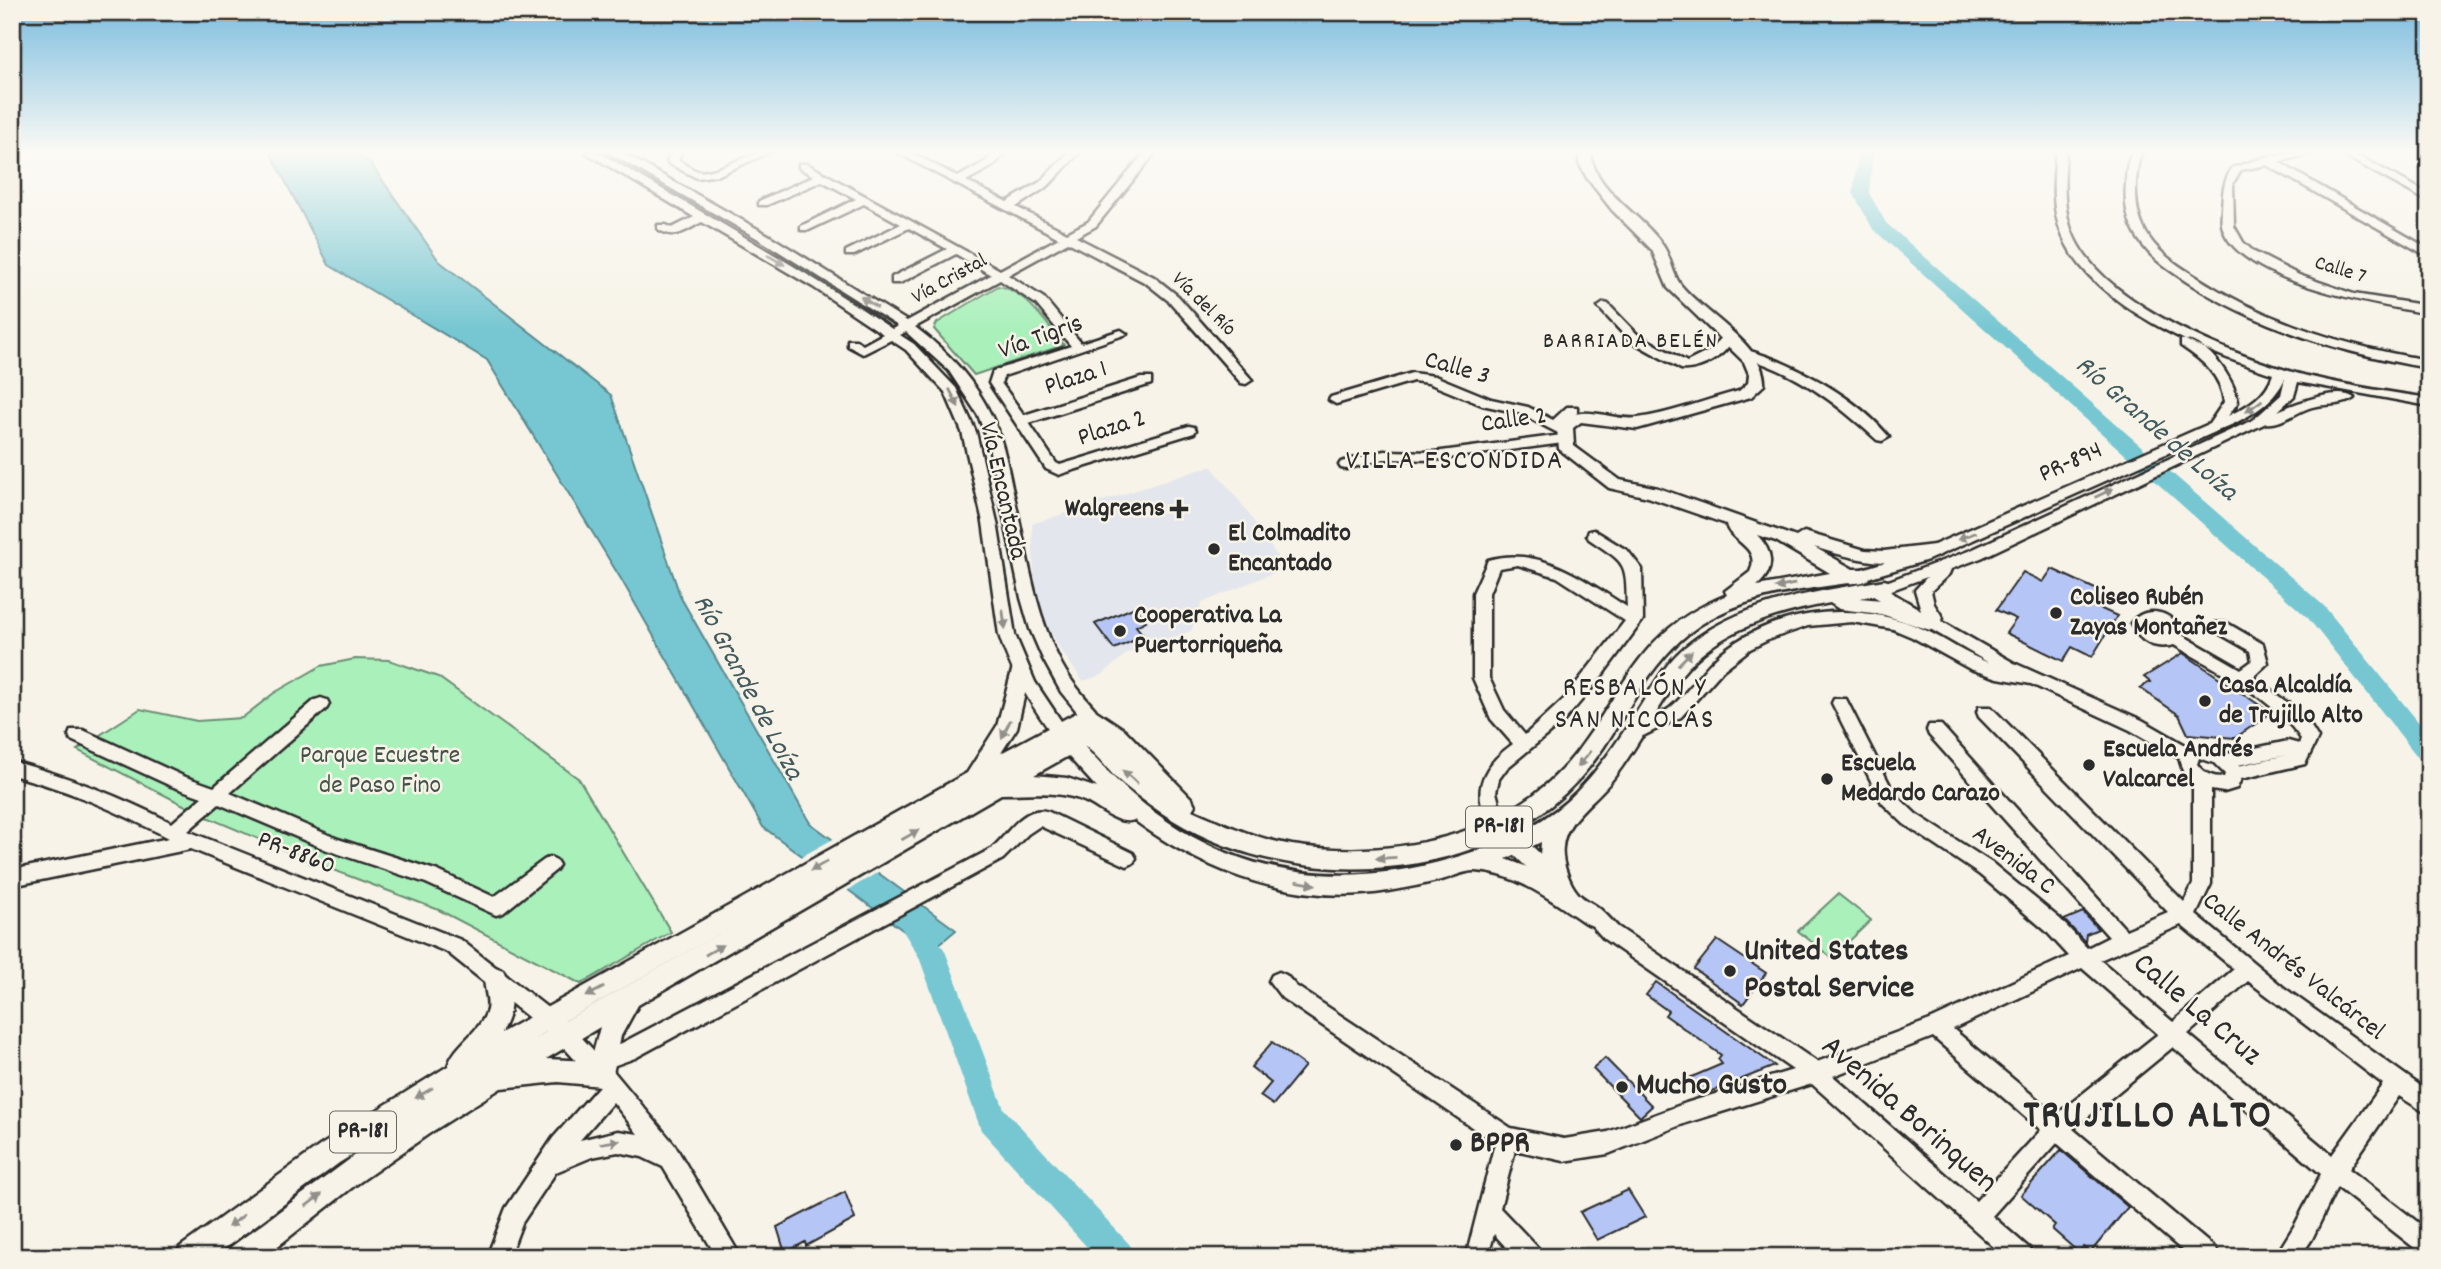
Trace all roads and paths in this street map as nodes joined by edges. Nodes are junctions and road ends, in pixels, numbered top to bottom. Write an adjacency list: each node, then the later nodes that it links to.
1 (693, 211): 12 (street, Vía Encantada)
2 (718, 211): 25 (street, Vía Encantada, one-way to 2)
3 (840, 211): 15 (street)
4 (885, 211): 13 (street)
5 (1019, 211): 16 (street, Vía del Río)
6 (1102, 211): 16 (street, Vía Cristal)
7 (1620, 211): 28 (main road)
8 (2061, 211): 24 (street)
9 (2132, 211): 33 (street)
10 (2228, 211): 23 (street, Calle 7)
11 (2355, 211): 19 (street)
12 (703, 217): 14 (street); 26 (street, Vía Encantada, one-way to 26)
13 (909, 224): 17 (street); 18 (street)
14 (662, 227)
15 (805, 228)
16 (1070, 237): 20 (street, Vía Cristal); 35 (street, Vía del Río)
17 (956, 250): 20 (street); 21 (street)
18 (850, 253)
19 (2429, 254)
20 (999, 274): 25 (street, Vía Cristal); 31 (street)
21 (896, 280)
22 (1604, 307): 28 (street)
23 (2429, 310)
24 (2143, 314): 29 (street); 34 (street)
25 (906, 327): 26 (street, Vía Cristal); 69 (street, Vía Encantada)
26 (892, 334): 30 (street, Vía Cristal); 63 (street, Vía Encantada, one-way to 63)
27 (1121, 334): 31 (street, Vía Tigris)
28 (1728, 336): 32 (main road)
29 (2179, 338): 34 (street); 44 (street)
30 (852, 344)
31 (1078, 347): 42 (street, Vía Tigris)
32 (1746, 354): 46 (main road); 47 (street)
33 (2429, 364)
34 (2286, 378): 37 (street); 39 (street); 43 (street, PR-894 / PR-894); 44 (street, PR-894 / PR-894, one-way to 44)
35 (1246, 380)
36 (1146, 381): 42 (street, Plaza 1)
37 (2347, 398): 40 (street); 43 (street)
38 (1336, 400): 46 (street, Calle 3)
39 (2429, 401)
40 (2429, 410)
41 (1572, 411): 46 (street)
42 (1020, 421): 49 (street, Vía Tigris)
43 (2258, 423): 55 (street, PR-894 / PR-894, one-way to 43)
44 (2215, 425): 54 (street, PR-894 / PR-894, one-way to 54)
45 (1189, 430): 49 (street, Plaza 2)
46 (1560, 432): 48 (street, Calle 2); 50 (main road)
47 (1882, 437)
48 (1346, 465)
49 (1051, 466)
50 (1680, 502): 51 (main road); 53 (main road)
51 (1712, 512): 56 (main road); 59 (main road)
52 (1594, 535): 58 (street)
53 (1804, 538): 54 (main road); 56 (main road)
54 (1934, 551): 56 (street, PR-894 / PR-894)
55 (1949, 565): 56 (street, PR-894 / PR-894); 60 (street)
56 (1868, 582): 57 (main road, PR-181); 59 (main road, PR-181, one-way to 59); 60 (street)
57 (1793, 603): 60 (main road); 70 (main road, PR-181, one-way to 57)
58 (1634, 620): 73 (street); 73 (street)
59 (1695, 620): 81 (main road, PR-181, one-way to 81)
60 (1932, 621): 65 (street)
61 (2221, 627): 64 (street)
62 (2175, 638): 64 (street)
63 (1020, 672): 69 (street, Vía Encantada); 78 (main road, one-way to 78)
64 (2242, 677): 75 (street)
65 (2041, 680): 70 (street); 74 (street)
66 (321, 704): 79 (street)
67 (1840, 704): 93 (street, Avenida C)
68 (1985, 712): 90 (street, Calle Andrés Valcárcel)
69 (1076, 728): 78 (main road, PR-181); 81 (main road, PR-181, one-way to 69); 84 (main road, PR-181)
70 (1633, 734): 80 (main road, PR-181)
71 (77, 735): 79 (street)
72 (1940, 736): 92 (street)
73 (1523, 744): 81 (street, Avenida Borinquen)
74 (2189, 755): 75 (street); 77 (street)
75 (2230, 767): 77 (street)
76 (12, 768): 82 (street, PR-8860 / PR-8860)
77 (2202, 779): 90 (street)
78 (977, 786): 84 (main road); 95 (main road, PR-181)
79 (215, 797): 82 (street); 87 (street)
80 (1562, 817): 83 (main road, PR-181); 89 (main road)
81 (1501, 826): 83 (street, Avenida Borinquen)
82 (182, 837): 88 (street); 96 (street, PR-8860 / PR-8860)
83 (1517, 846): 86 (main road, PR-181); 89 (street, Avenida Borinquen)
84 (1194, 851): 86 (main road, PR-181, one-way to 86)
85 (1127, 858): 103 (street)
86 (1474, 861): 91 (main road)
87 (550, 865)
88 (12, 878)
89 (1566, 891): 91 (street, Avenida Borinquen)
90 (2183, 915): 92 (street); 94 (street, Calle Andrés Valcárcel)
91 (1593, 916): 102 (street, Avenida Borinquen)
92 (2123, 940): 93 (street)
93 (2085, 959): 100 (street); 101 (street, Calle La Cruz)
94 (2247, 970): 101 (street); 106 (street, Calle Andrés Valcárcel)
95 (650, 975): 98 (main road, PR-181); 99 (main road, PR-181, one-way to 99)
96 (495, 978): 99 (street, PR-8860 / PR-8860); 104 (main road)
97 (1279, 981): 109 (street)
98 (630, 999): 99 (main road, PR-181); 103 (main road)
99 (555, 1027): 103 (street, PR-8860); 104 (main road, PR-181); 105 (main road, PR-181)
100 (1936, 1027): 102 (street); 108 (street)
101 (2174, 1034): 108 (street); 112 (street, Calle La Cruz)
102 (1815, 1073): 109 (street); 114 (street, Avenida Borinquen)
103 (606, 1074): 105 (main road); 110 (street, PR-8860); 111 (street)
104 (451, 1077): 116 (main road, PR-181, one-way to 116)
105 (495, 1078): 117 (main road, PR-181, one-way to 105)
106 (2397, 1080): 107 (street, Calle Andrés Valcárcel); 112 (street)
107 (2429, 1105)
108 (2057, 1128): 114 (street); 123 (street)
109 (1507, 1138): 113 (street)
110 (671, 1160): 111 (street, one-way to 110); 119 (street, PR-8860)
111 (548, 1165): 118 (street)
112 (2334, 1171): 115 (street, Calle La Cruz); 124 (street)
113 (1489, 1212): 120 (street); 121 (street)
114 (1976, 1217): 122 (street, Avenida Borinquen)
115 (2429, 1245)
116 (190, 1257)
117 (241, 1257)
118 (498, 1257)
119 (730, 1257)
120 (1478, 1257)
121 (1531, 1257)
122 (2022, 1257)
123 (2208, 1257)
124 (2286, 1257)

